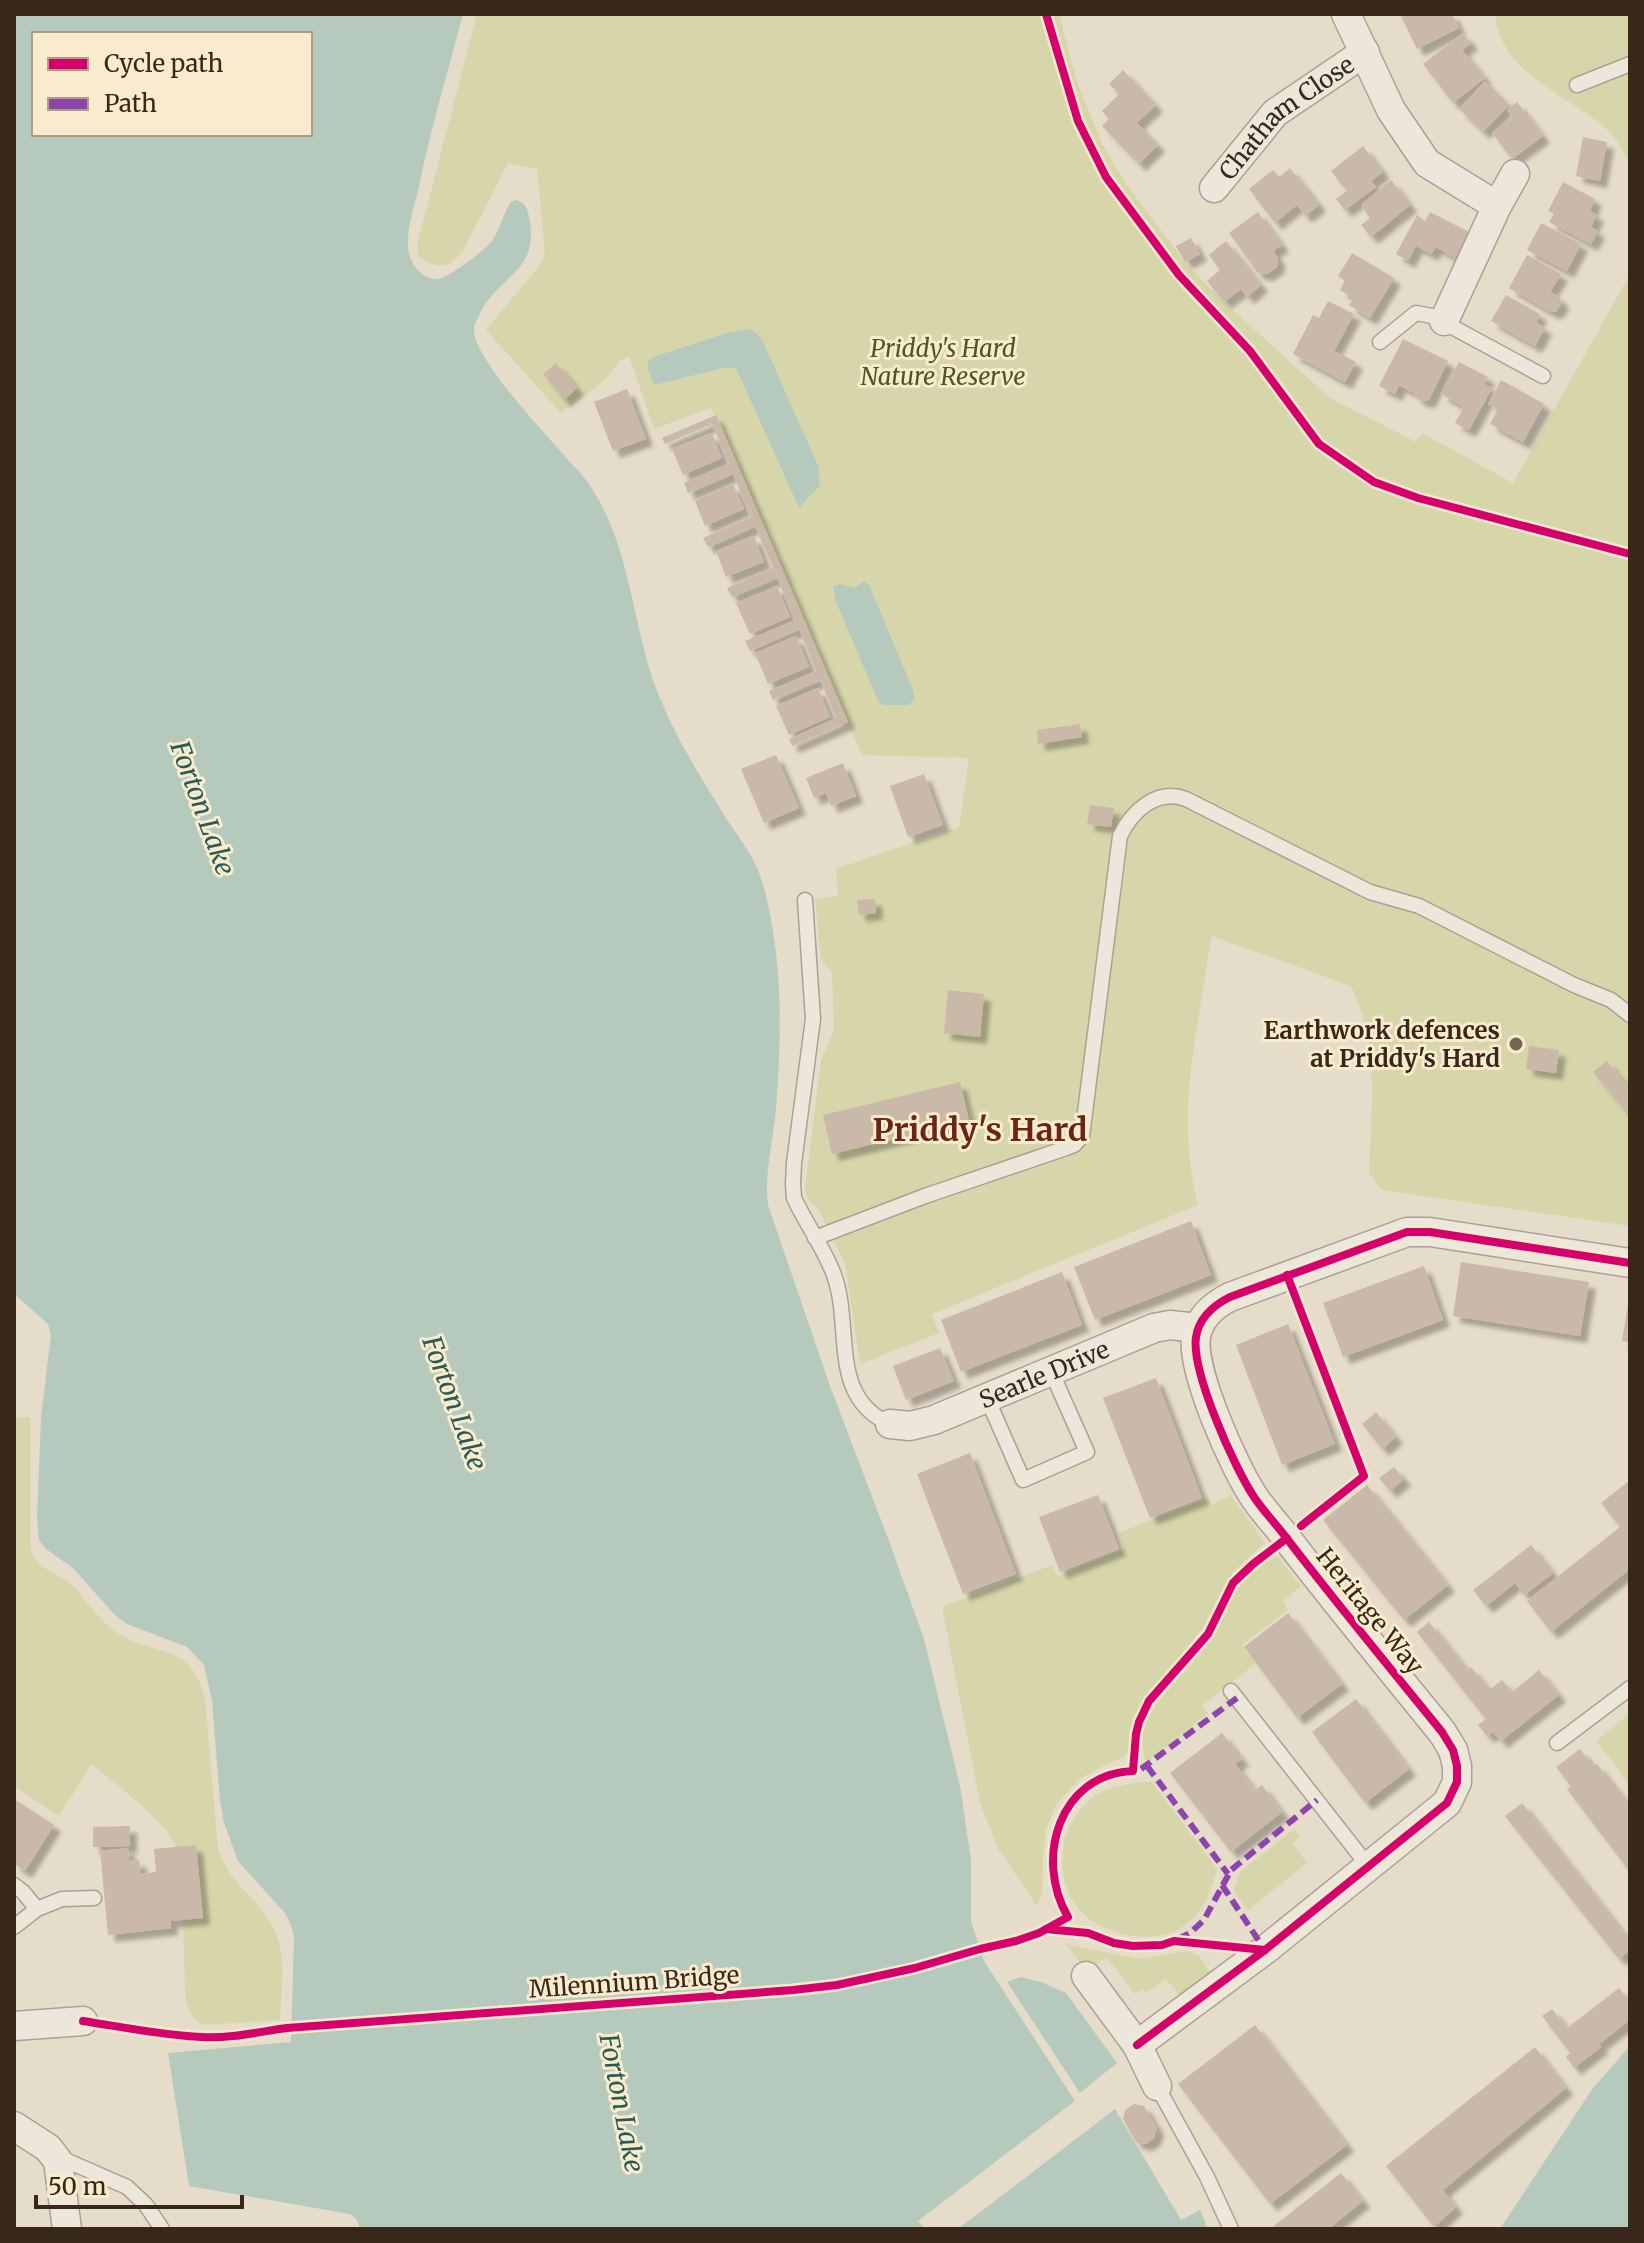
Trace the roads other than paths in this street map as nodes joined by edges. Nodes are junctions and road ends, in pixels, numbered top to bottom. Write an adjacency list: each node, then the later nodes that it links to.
1 (1346, 14): 2 (street)
2 (1365, 52): 6 (street, Chatham Close); 7 (street)
3 (1630, 64): 4 (lane)
4 (1577, 85)
5 (1515, 174): 7 (street)
6 (1214, 188)
7 (1497, 206): 8 (street)
8 (1444, 321): 9 (lane); 10 (lane)
9 (1380, 342)
10 (1543, 376)
11 (805, 900): 13 (lane)
12 (1630, 1015): 13 (lane)
13 (815, 1238): 18 (lane)
14 (1630, 1263): 15 (street)
15 (1198, 1328): 16 (street, Searle Drive); 22 (street, Heritage Way)
16 (1051, 1371): 17 (street, Searle Drive); 17 (lane)
17 (987, 1398): 18 (street, Searle Drive)
18 (890, 1424)
19 (1630, 1688): 21 (lane)
20 (1231, 1691): 22 (lane)
21 (1557, 1743)
22 (1369, 1867): 30 (street, Heritage Way)
23 (14, 1885): 25 (lane)
24 (94, 1898): 25 (lane)
25 (37, 1909): 26 (lane)
26 (14, 1927)
27 (1086, 1976): 30 (street)
28 (83, 2021): 29 (street)
29 (14, 2026)
30 (1137, 2045): 31 (street)
31 (1157, 2086): 36 (lane)
32 (14, 2126): 33 (street)
33 (55, 2156): 34 (street); 35 (lane)
34 (67, 2229)
35 (162, 2229)
36 (1231, 2229)

